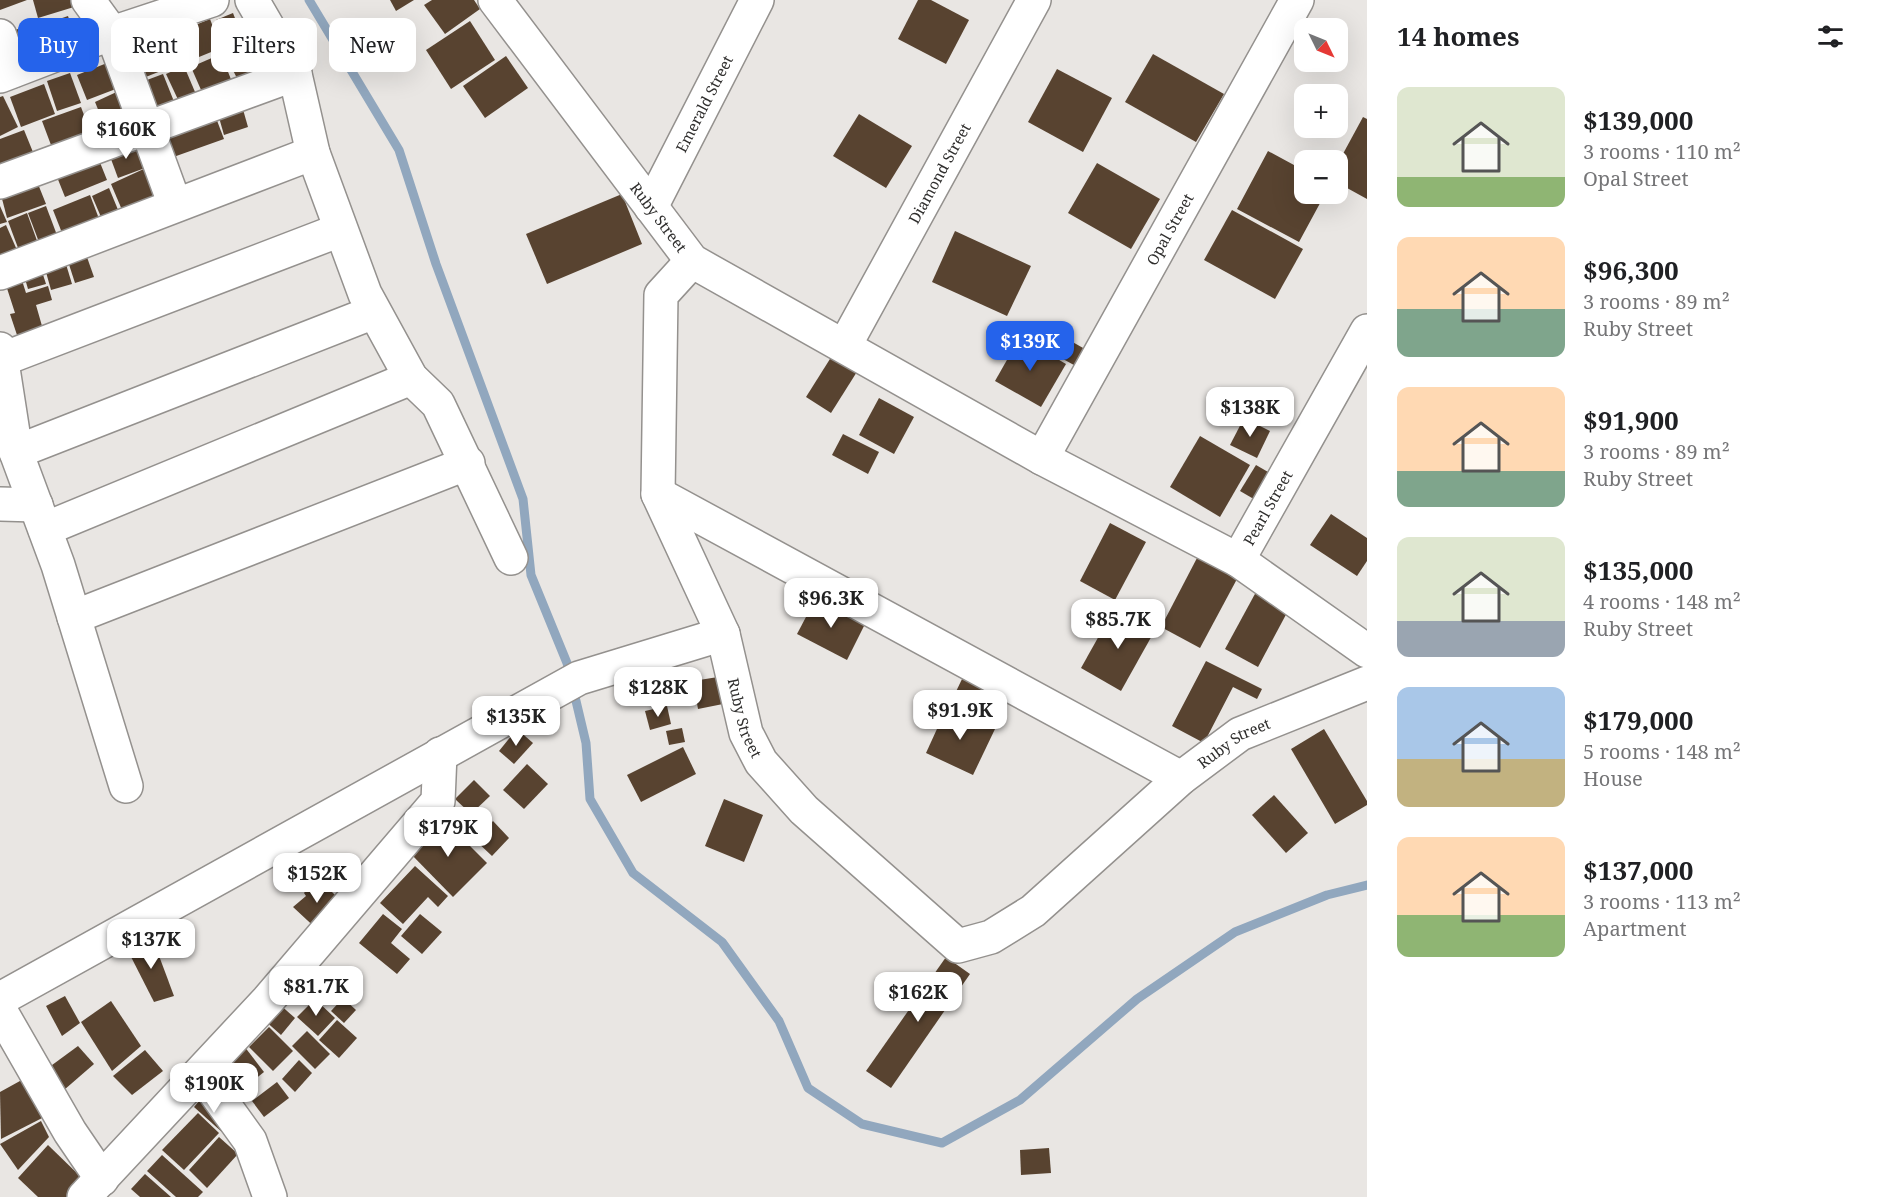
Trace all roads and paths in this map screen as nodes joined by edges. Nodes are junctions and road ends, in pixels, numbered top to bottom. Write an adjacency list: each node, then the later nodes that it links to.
1 (88, 0): 9 (street)
2 (212, 0): 8 (street)
3 (252, 0): 14 (street)
4 (496, 0): 19 (street, Ruby Street)
5 (757, 0): 19 (street, Emerald Street)
6 (1034, 0): 25 (street, Diamond Street)
7 (1297, 0): 29 (street, Opal Street)
8 (157, 18)
9 (111, 32)
10 (111, 33): 13 (street)
11 (0, 36): 13 (street)
12 (126, 72): 15 (street)
13 (6, 73)
14 (295, 74): 15 (street); 16 (street)
15 (145, 128): 17 (street); 18 (street)
16 (313, 153): 18 (street); 20 (street)
17 (0, 182)
18 (175, 205): 22 (street)
19 (651, 207): 21 (street, Ruby Street)
20 (340, 230): 23 (street); 26 (street)
21 (692, 261): 25 (street); 31 (street, Ruby Street)
22 (0, 273)
23 (374, 312): 27 (street); 28 (street)
24 (1367, 331): 35 (street, Pearl Street)
25 (845, 345): 29 (street)
26 (1, 354): 28 (street)
27 (411, 378): 30 (street); 33 (street)
28 (16, 452): 33 (street)
29 (1042, 458): 35 (street)
30 (468, 463): 34 (street); 36 (street)
31 (658, 494): 37 (street, Ruby Street); 41 (street)
32 (0, 504): 33 (street)
33 (41, 517): 36 (street)
34 (511, 558)
35 (1238, 560): 38 (street)
36 (74, 617): 42 (street)
37 (723, 634): 40 (street); 41 (street, Ruby Street)
38 (1367, 651)
39 (1367, 683): 41 (street, Ruby Street)
40 (440, 754): 43 (street); 45 (street)
41 (1180, 778)
42 (126, 786)
43 (0, 999)
44 (0, 1010): 46 (street)
45 (201, 1073): 46 (street); 47 (street)
46 (93, 1188)
47 (270, 1197)

